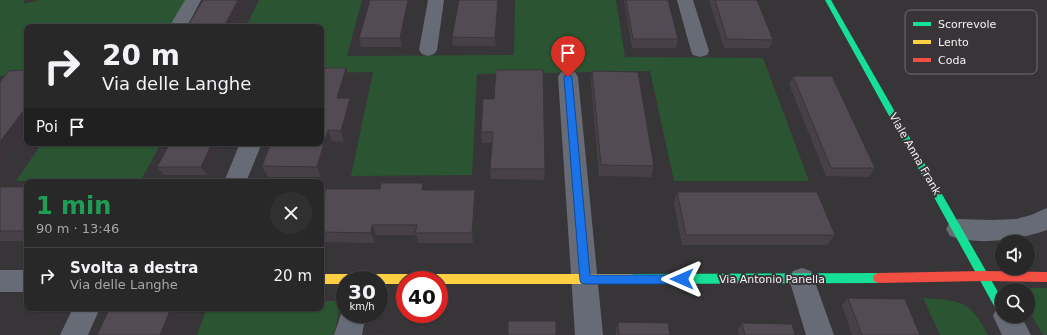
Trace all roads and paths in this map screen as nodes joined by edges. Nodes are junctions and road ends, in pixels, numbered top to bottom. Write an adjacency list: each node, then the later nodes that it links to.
1 (193, 0): 5 (street)
2 (436, 0): 6 (street)
3 (685, 0): 7 (street)
4 (828, 0): 12 (street, Viale Anna Frank)
5 (180, 24)
6 (428, 50)
7 (700, 51)
8 (568, 77): 20 (street)
9 (250, 146): 10 (street)
10 (236, 179)
11 (1047, 218): 12 (street)
12 (958, 229): 13 (street, Viale Anna Frank)
13 (983, 276): 14 (street, Via Antonio Panella); 18 (street, Via Antonio Panella); 22 (street, Viale Anna Frank)
14 (1047, 277)
15 (324, 279): 16 (street, Via Antonio Panella)
16 (336, 279)
17 (388, 279): 20 (street, Via Antonio Panella)
18 (802, 279): 20 (street, Via Antonio Panella); 29 (street)
19 (0, 280): 21 (street)
20 (585, 280): 28 (street)
21 (24, 281)
22 (995, 297)
23 (86, 311): 26 (street)
24 (351, 323): 27 (street)
25 (1010, 323): 30 (street)
26 (74, 335)
27 (348, 335)
28 (589, 335)
29 (820, 335)
30 (1017, 335)

